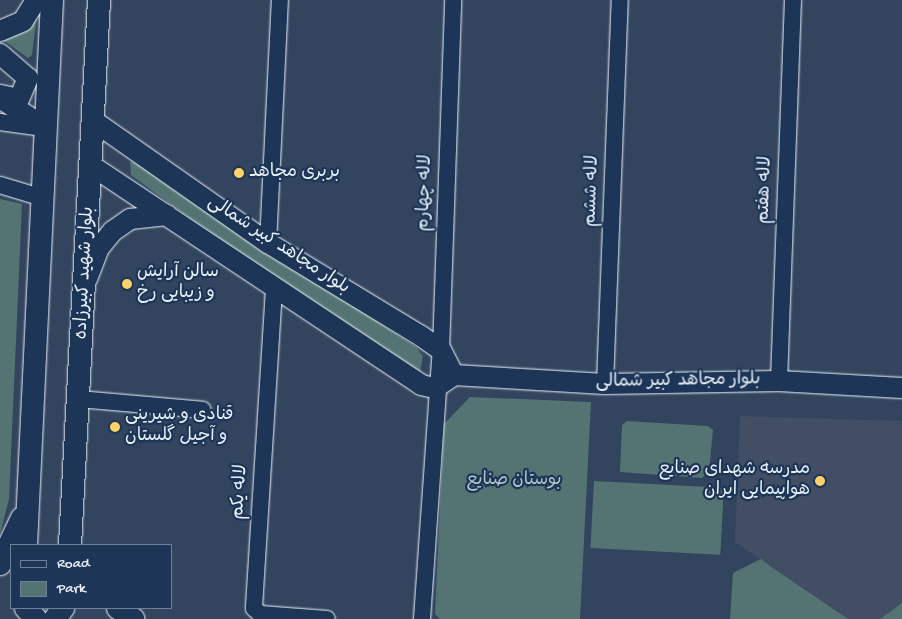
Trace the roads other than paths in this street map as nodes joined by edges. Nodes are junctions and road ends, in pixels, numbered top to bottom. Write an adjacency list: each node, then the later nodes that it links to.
1 (36, 0): 8 (street)
2 (52, 0): 13 (main road)
3 (99, 0): 12 (main road, بلوار شهید کبیرزاده)
4 (280, 0): 18 (street)
5 (453, 0): 21 (street, لاله چهارم)
6 (620, 0): 24 (street, لاله ششم)
7 (793, 0): 23 (street, لاله هفتم)
8 (0, 31)
9 (6, 59): 10 (street)
10 (0, 96): 13 (street)
11 (0, 122): 13 (street)
12 (95, 122): 14 (main road, بلوار شهید کبیرزاده); 18 (street, بلوار مجاهد کبیر شمالی)
13 (46, 128): 16 (main road)
14 (92, 166): 17 (street, بلوار مجاهد کبیر شمالی); 19 (main road, بلوار شهید کبیرزاده)
15 (0, 185): 16 (street)
16 (43, 198): 29 (main road)
17 (167, 215): 19 (street); 20 (street, بلوار مجاهد کبیر شمالی)
18 (268, 244): 21 (street, بلوار مجاهد کبیر شمالی)
19 (85, 284): 27 (main road, بلوار شهید کبیرزاده)
20 (274, 289): 25 (street, بلوار مجاهد کبیر شمالی); 40 (street, لاله یکم)
21 (440, 350): 22 (street, بلوار مجاهد کبیر شمالی); 25 (street, لاله چهارم)
22 (454, 375): 24 (street, بلوار مجاهد کبیر شمالی); 25 (street)
23 (779, 381): 24 (street, بلوار مجاهد کبیر شمالی); 26 (street, بلوار مجاهد کبیر شمالی)
24 (605, 384)
25 (435, 388): 36 (street, لاله چهارم)
26 (902, 388)
27 (78, 399): 28 (street); 30 (main road, بلوار شهید کبیرزاده)
28 (203, 410)
29 (28, 504): 31 (main road); 32 (main road)
30 (73, 541)
31 (26, 544)
32 (0, 564)
33 (27, 609): 37 (main road)
34 (63, 609): 38 (main road)
35 (119, 609): 39 (main road)
36 (423, 616)
37 (36, 619)
38 (55, 619)
39 (133, 619)
40 (327, 619)

